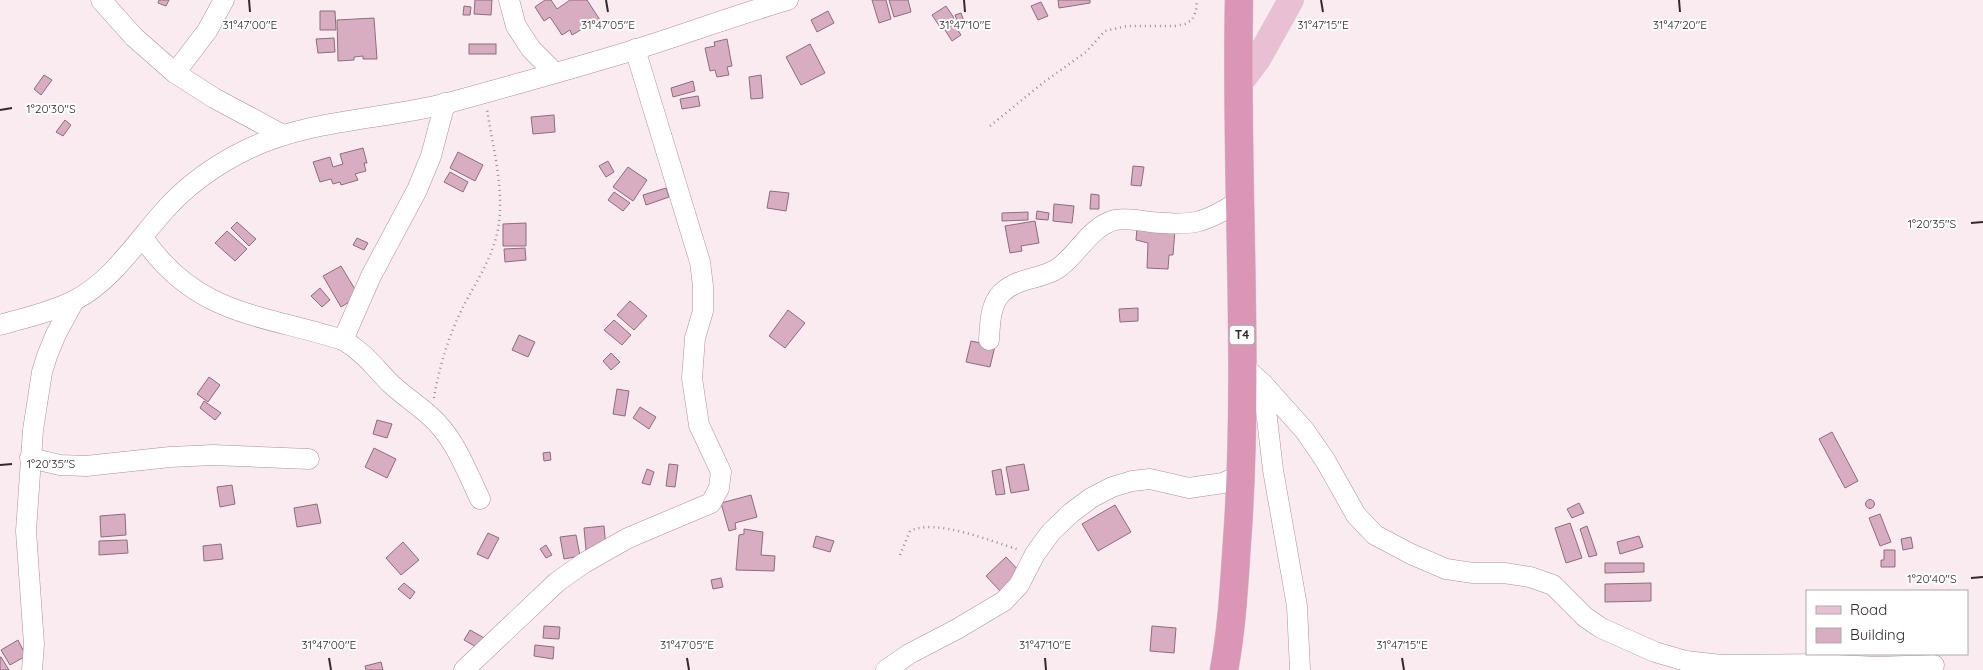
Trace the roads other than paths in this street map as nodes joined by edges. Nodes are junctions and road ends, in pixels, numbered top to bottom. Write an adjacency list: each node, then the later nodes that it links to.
1 (101, 0): 8 (street)
2 (224, 0): 8 (street)
3 (509, 0): 9 (street)
4 (788, 0): 7 (street)
5 (1239, 0): 10 (highway, T4)
6 (1291, 0): 10 (main road)
7 (635, 50): 9 (street); 27 (street)
8 (176, 73): 12 (street)
9 (555, 73): 11 (street)
10 (1237, 87): 13 (highway, T4)
11 (445, 103): 12 (street); 17 (street)
12 (283, 135): 14 (street)
13 (1240, 201): 18 (street); 19 (highway, T4)
14 (143, 238): 15 (street); 17 (street)
15 (74, 301): 16 (street); 21 (street)
16 (0, 325)
17 (343, 340): 24 (street)
18 (989, 340)
19 (1243, 366): 20 (street); 23 (highway, T4)
20 (1263, 384): 25 (street); 30 (street)
21 (30, 458): 22 (street); 26 (street)
22 (309, 458)
23 (1242, 474): 28 (street); 29 (highway, T4)
24 (480, 499)
25 (1934, 666)
26 (32, 670)
27 (464, 670)
28 (886, 670)
29 (1224, 670)
30 (1300, 670)

